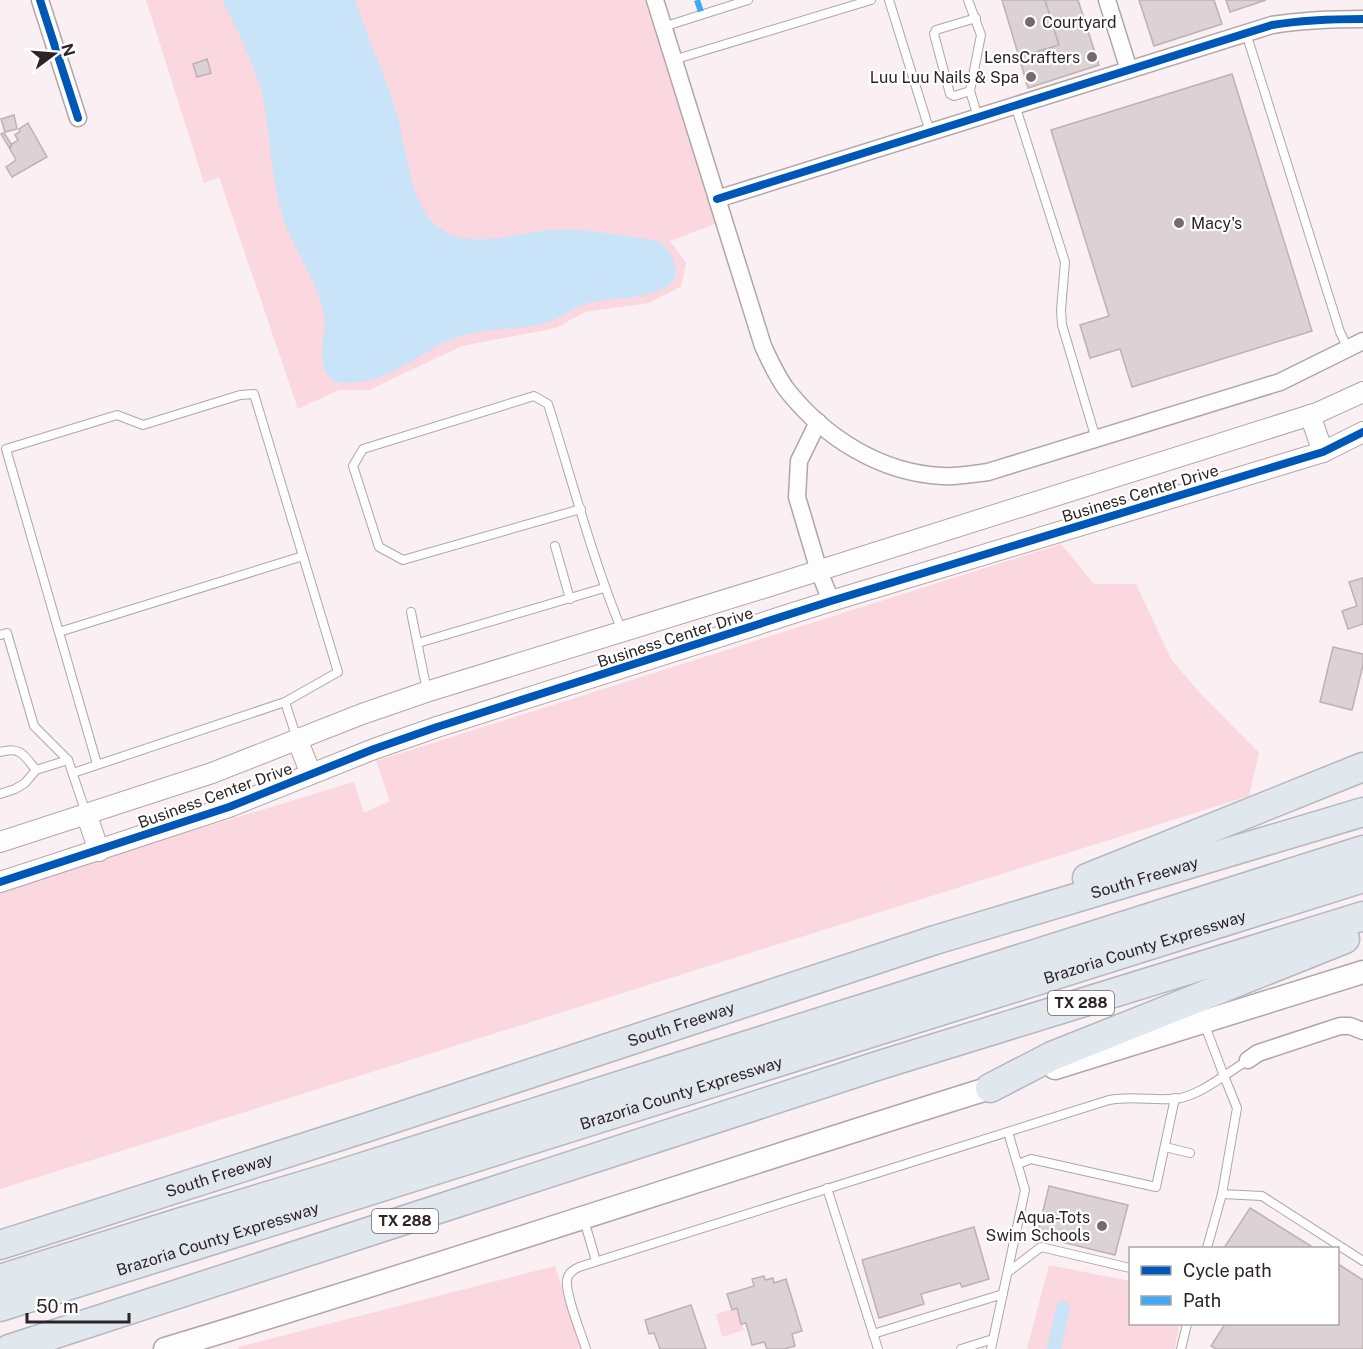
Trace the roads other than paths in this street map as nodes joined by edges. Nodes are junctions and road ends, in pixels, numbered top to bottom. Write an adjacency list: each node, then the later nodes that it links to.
1 (40, 0): 17 (street)
2 (655, 0): 10 (street)
3 (748, 0): 10 (lane)
4 (871, 0): 12 (lane)
5 (889, 0): 18 (lane)
6 (968, 0): 8 (lane)
7 (1107, 0): 13 (street)
8 (976, 18): 14 (lane); 14 (lane)
9 (1363, 20): 11 (street)
10 (663, 27): 12 (street)
11 (1246, 33): 13 (street); 20 (lane)
12 (674, 60): 19 (street)
13 (1129, 70): 15 (street)
14 (970, 91): 16 (lane)
15 (1015, 105): 16 (street); 25 (lane)
16 (978, 117): 18 (street)
17 (78, 118)
18 (930, 132): 19 (street)
19 (717, 199): 23 (street)
20 (1355, 345): 25 (street)
21 (1363, 392): 22 (street, Business Center Drive)
22 (1310, 415): 26 (street); 30 (street, Business Center Drive)
23 (818, 422): 25 (street); 30 (street)
24 (1363, 432): 26 (street, Business Center Drive)
25 (1096, 439)
26 (1323, 452): 33 (street, Business Center Drive)
27 (581, 509): 27 (lane); 31 (lane)
28 (555, 546): 32 (lane)
29 (303, 556): 35 (lane); 35 (lane); 40 (lane)
30 (819, 571): 33 (street); 36 (street, Business Center Drive)
31 (604, 588): 32 (lane); 36 (lane)
32 (570, 598): 38 (lane)
33 (831, 601): 48 (street, Business Center Drive)
34 (411, 612): 38 (lane)
35 (59, 632): 44 (lane)
36 (622, 632): 39 (street, Business Center Drive)
37 (0, 635): 43 (lane)
38 (418, 643): 39 (lane)
39 (428, 692): 41 (street, Business Center Drive)
40 (285, 702): 41 (lane); 44 (lane)
41 (297, 739): 48 (street); 51 (street, Business Center Drive)
42 (0, 752): 46 (lane)
43 (68, 760): 46 (lane); 47 (lane)
44 (97, 764): 47 (lane)
45 (1363, 767): 61 (highway)
46 (36, 770): 49 (lane)
47 (73, 773): 51 (lane)
48 (311, 774): 55 (street, Business Center Drive)
49 (0, 794)
50 (1363, 812): 61 (highway, South Freeway)
51 (86, 813): 53 (street, Business Center Drive); 55 (street)
52 (1363, 830): 61 (highway)
53 (0, 842)
54 (1363, 850): 85 (highway, Brazoria County Expressway)
55 (99, 851): 57 (street, Business Center Drive)
56 (1363, 878): 87 (highway, Brazoria County Expressway)
57 (0, 882)
58 (1363, 890): 68 (highway)
59 (1363, 916): 68 (highway, TX 288)
60 (1363, 926): 67 (highway)
61 (935, 940): 75 (highway, South Freeway)
62 (1363, 972): 63 (main road)
63 (1204, 1021): 66 (lane); 67 (main road)
64 (1363, 1031): 65 (street)
65 (1248, 1060): 66 (lane)
66 (1224, 1076): 69 (lane); 76 (lane)
67 (990, 1088): 77 (main road)
68 (800, 1092): 91 (highway, TX 288)
69 (1175, 1098): 70 (lane); 71 (lane)
70 (1008, 1132): 73 (lane); 74 (lane)
71 (1165, 1148): 72 (lane); 73 (lane)
72 (1190, 1153)
73 (1018, 1164): 84 (lane)
74 (827, 1188): 81 (lane); 89 (lane)
75 (168, 1192): 78 (highway); 79 (highway, South Freeway)
76 (1222, 1194): 80 (lane); 82 (lane)
77 (583, 1217): 81 (lane); 92 (main road)
78 (0, 1235)
79 (0, 1245)
80 (1207, 1247)
81 (596, 1261): 93 (lane)
82 (1363, 1261)
83 (1129, 1268): 84 (lane)
84 (1008, 1272): 86 (lane)
85 (0, 1279)
86 (1003, 1294): 89 (lane); 90 (lane)
87 (0, 1307)
88 (1186, 1325): 97 (lane)
89 (873, 1334): 94 (lane)
90 (993, 1339): 95 (lane); 96 (lane)
91 (9, 1349)
92 (165, 1349)
93 (586, 1349)
94 (878, 1349)
95 (961, 1349)
96 (991, 1349)
97 (1180, 1349)

